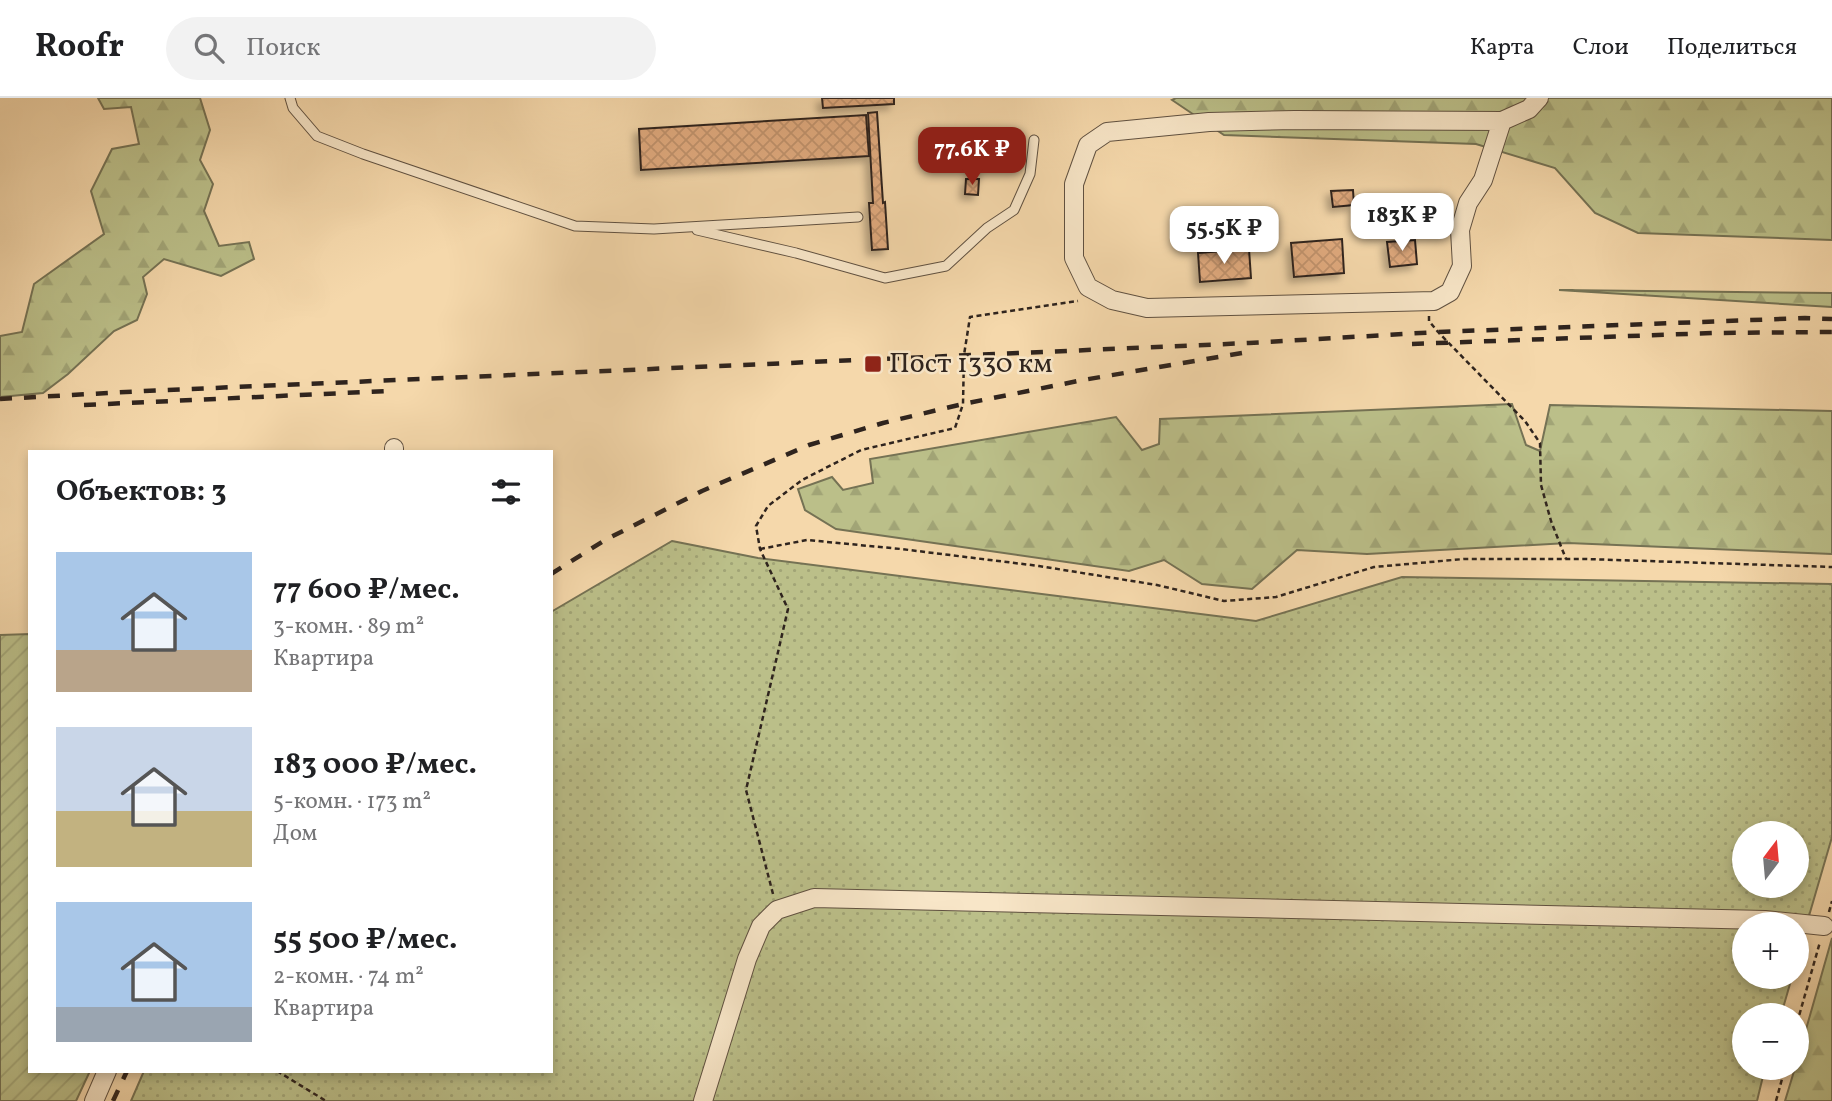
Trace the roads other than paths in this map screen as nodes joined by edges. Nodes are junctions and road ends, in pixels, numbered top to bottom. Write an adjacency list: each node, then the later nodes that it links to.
1 (290, 98): 6 (lane)
2 (1539, 98): 3 (street)
3 (1502, 121): 3 (street)
4 (1034, 140): 6 (lane)
5 (858, 217): 6 (lane)
6 (685, 228)
7 (1824, 926): 10 (street)
8 (106, 1073): 9 (street)
9 (94, 1101)
10 (703, 1101)

